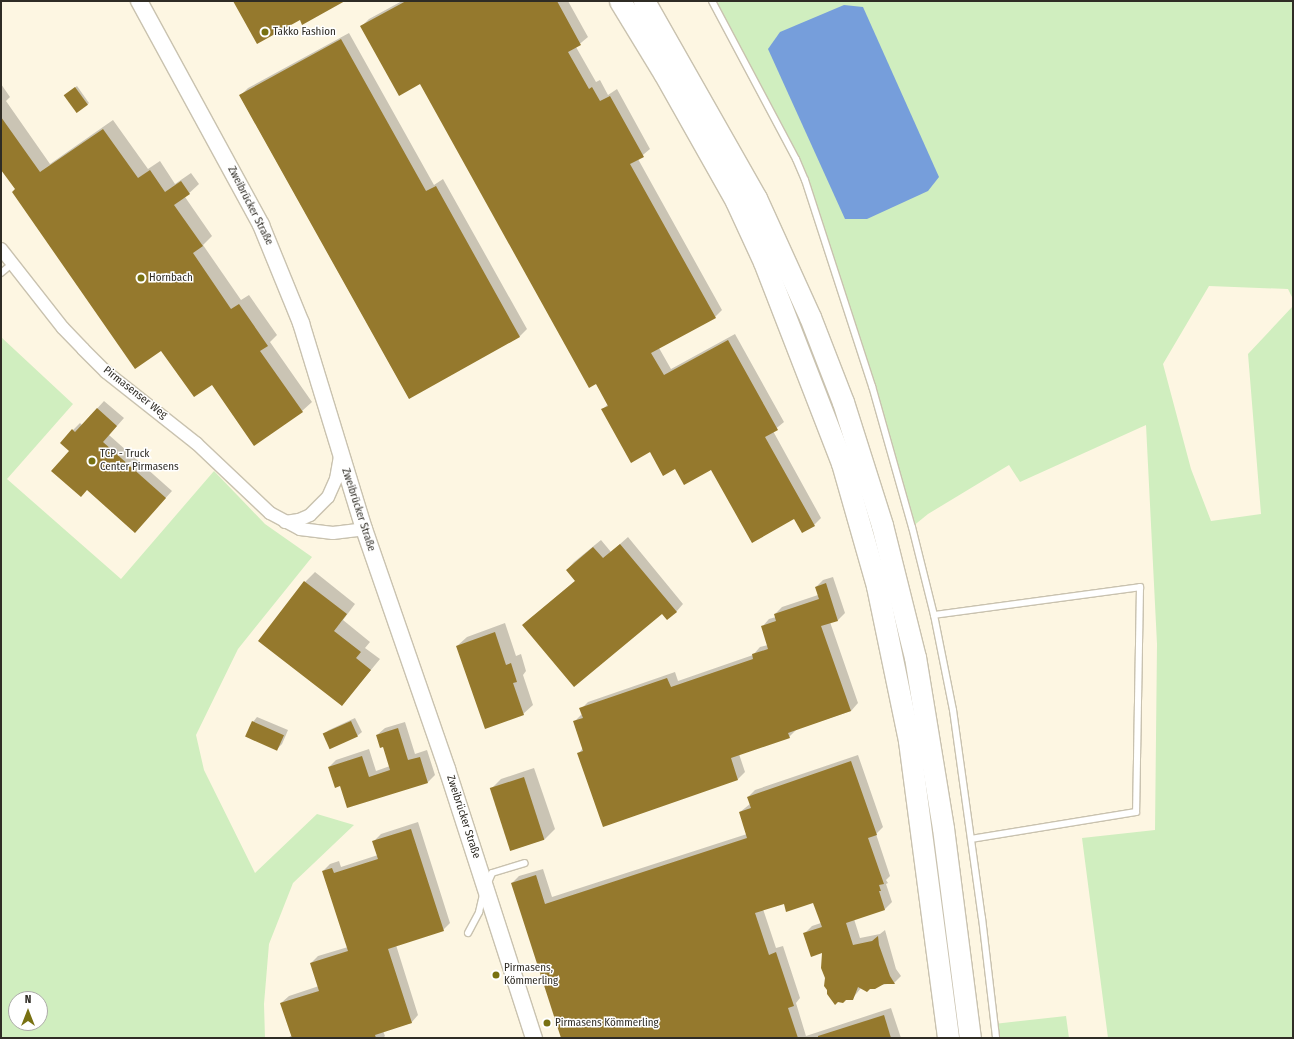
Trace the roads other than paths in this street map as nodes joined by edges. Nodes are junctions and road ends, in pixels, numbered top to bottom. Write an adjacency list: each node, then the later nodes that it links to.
1 (139, 1): 8 (street, Zweibrücker Straße)
2 (620, 1): 17 (highway)
3 (644, 1): 18 (highway)
4 (712, 1): 11 (lane)
5 (1, 249): 6 (street, Pirmasenser Weg)
6 (13, 263): 7 (lane); 9 (street, Pirmasenser Weg)
7 (1, 273)
8 (340, 452): 9 (street); 10 (street, Zweibrücker Straße)
9 (284, 522): 10 (street, Pirmasenser Weg)
10 (364, 529): 14 (street, Zweibrücker Straße)
11 (934, 616): 12 (lane); 12 (lane)
12 (972, 839): 19 (lane)
13 (525, 863): 14 (lane)
14 (485, 888): 15 (lane); 16 (street, Zweibrücker Straße)
15 (468, 933)
16 (534, 1038)
17 (948, 1038)
18 (970, 1038)
19 (996, 1038)

